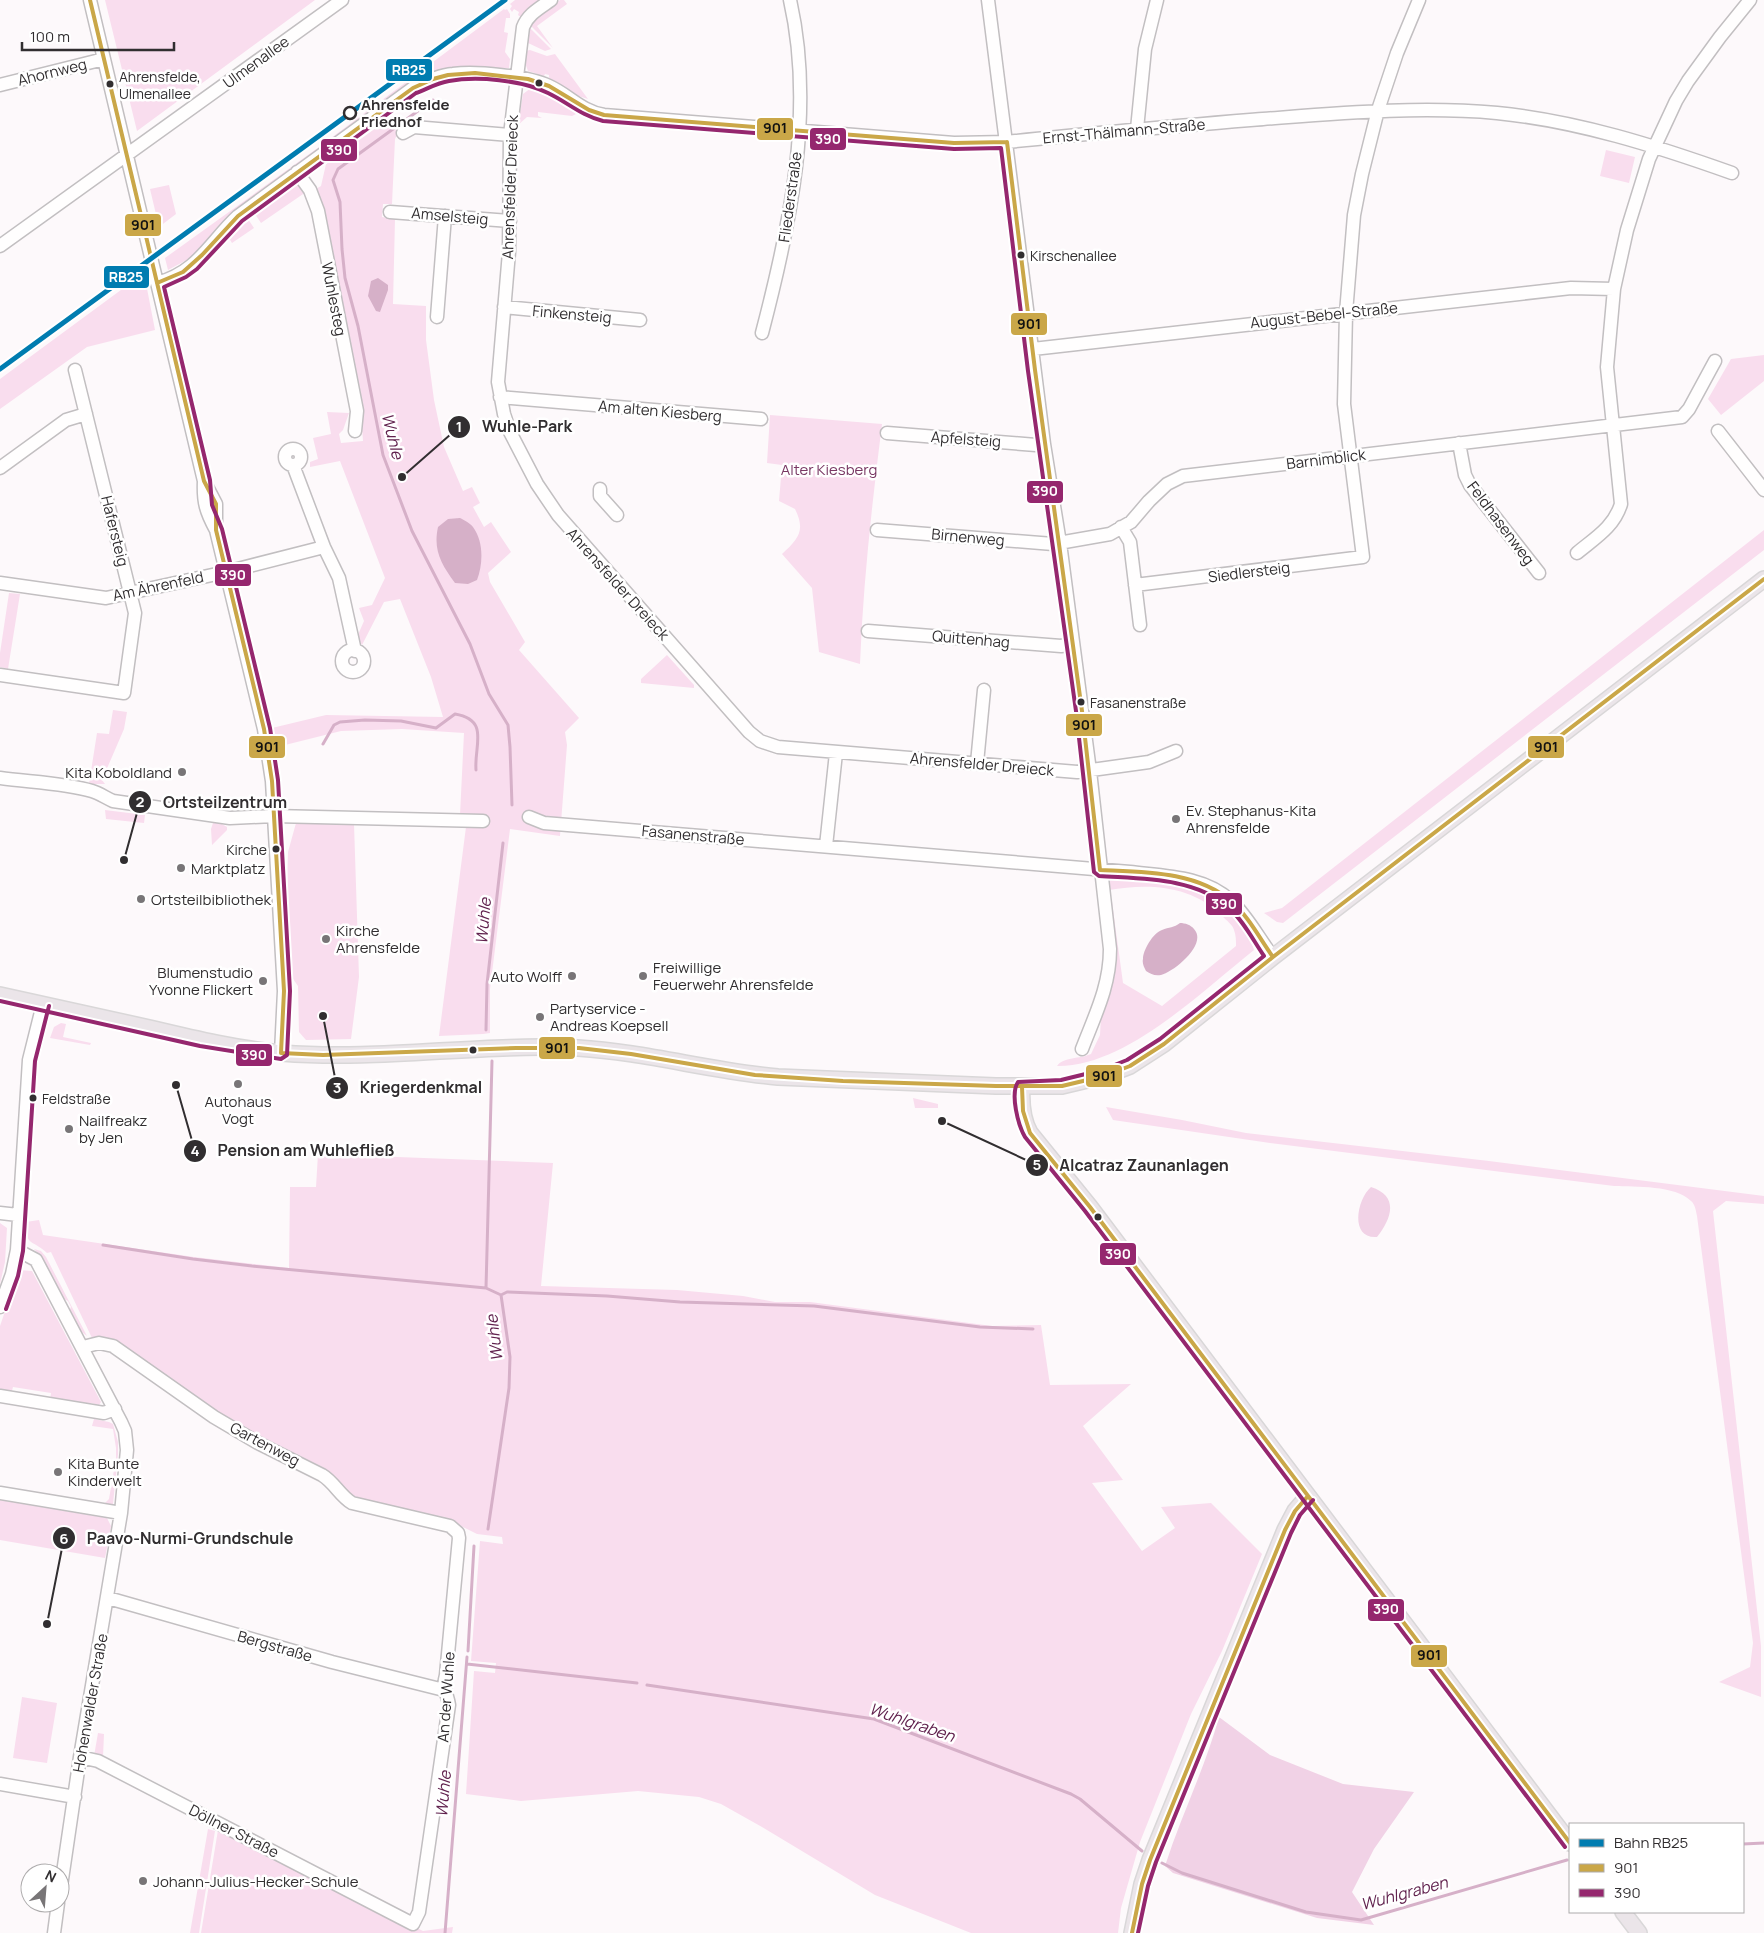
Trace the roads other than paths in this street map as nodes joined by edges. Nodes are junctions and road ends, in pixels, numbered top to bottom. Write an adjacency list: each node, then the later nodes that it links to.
1 (90, 0): 9 (street)
2 (342, 0): 19 (street, Ulmenallee)
3 (551, 0): 10 (street, Ahrensfelder Dreieck)
4 (790, 0): 14 (street, Fliederstraße)
5 (988, 0): 17 (street)
6 (1157, 0): 13 (street)
7 (1419, 0): 12 (street)
8 (1750, 0): 18 (street)
9 (104, 59): 11 (street, Ahornweg); 19 (street)
10 (517, 78): 14 (street, Ernst-Thälmann-Straße); 16 (street, Ahrensfelder Dreieck); 20 (street, Ernst-Thälmann-Straße)
11 (0, 85)
12 (1378, 110): 13 (street, Ernst-Thälmann-Straße); 18 (street, Ernst-Thälmann-Straße); 29 (street)
13 (1137, 129): 17 (street, Ernst-Thälmann-Straße)
14 (799, 131): 17 (street, Ernst-Thälmann-Straße); 32 (street, Fliederstraße)
15 (403, 133): 16 (street)
16 (510, 135): 24 (street, Ahrensfelder Dreieck)
17 (1007, 142): 33 (street)
18 (1654, 146): 21 (street, Ernst-Thälmann-Straße); 27 (street)
19 (127, 156): 25 (street, Ulmenallee); 26 (street)
20 (297, 172): 26 (street, Ernst-Thälmann-Straße); 40 (street, Wuhlesteg)
21 (1732, 173)
22 (390, 212): 23 (street, Amselsteig)
23 (445, 216): 24 (street, Amselsteig); 30 (street)
24 (510, 221): 28 (street, Ahrensfelder Dreieck)
25 (0, 246)
26 (157, 283): 56 (street)
27 (1614, 289): 29 (street, August-Bebel-Straße); 39 (street)
28 (504, 307): 31 (street, Finkensteig); 36 (street, Ahrensfelder Dreieck)
29 (1346, 313): 33 (street, August-Bebel-Straße); 45 (street)
30 (437, 317)
31 (640, 320)
32 (762, 333)
33 (1033, 348): 44 (street)
34 (1715, 360): 39 (street, Barnimblick)
35 (75, 370): 37 (street, Hafersteig)
36 (500, 397): 38 (street, Am alten Kiesberg); 69 (street, Ahrensfelder Dreieck)
37 (86, 414): 47 (street); 61 (street, Hafersteig)
38 (761, 420)
39 (1614, 425): 43 (street, Barnimblick); 55 (street)
40 (355, 431)
41 (1718, 431): 49 (street)
42 (887, 434): 44 (street, Apfelsteig)
43 (1459, 443): 45 (street, Barnimblick); 57 (street, Feldhasenweg)
44 (1044, 444): 53 (street)
45 (1350, 456): 51 (street, Barnimblick); 60 (street, Siedlersteig)
46 (293, 465): 54 (street)
47 (0, 468)
48 (600, 489): 50 (street)
49 (1764, 490)
50 (617, 516)
51 (1121, 527): 53 (street, Barnimblick); 60 (street)
52 (877, 530): 53 (street, Birnenweg)
53 (1060, 543): 64 (street)
54 (324, 547): 56 (street, Am Ährenfeld); 65 (street)
55 (1577, 553)
56 (226, 572): 61 (street, Am Ährenfeld); 73 (street)
57 (1539, 573)
58 (1764, 579): 78 (main road)
59 (0, 583): 61 (street, Am Ährenfeld)
60 (1135, 585): 62 (street)
61 (130, 592): 66 (street, Hafersteig)
62 (1140, 625)
63 (868, 631): 64 (street, Quittenhag)
64 (1073, 644): 71 (street)
65 (356, 651)
66 (0, 675)
67 (984, 690): 70 (street)
68 (1176, 750): 71 (street, Ahrensfelder Dreieck)
69 (836, 753): 70 (street, Ahrensfelder Dreieck); 76 (street)
70 (977, 763): 71 (street, Ahrensfelder Dreieck)
71 (1090, 771): 77 (street)
72 (0, 778): 73 (street)
73 (274, 816): 75 (street); 82 (street)
74 (529, 817): 76 (street, Fasanenstraße)
75 (483, 821)
76 (826, 846): 77 (street, Fasanenstraße)
77 (1100, 870): 78 (street, Fasanenstraße); 81 (street)
78 (1272, 957): 83 (main road)
79 (0, 995): 80 (main road)
80 (43, 1004): 82 (main road); 84 (street)
81 (1082, 1050)
82 (281, 1053): 83 (main road)
83 (1022, 1087): 92 (main road)
84 (18, 1212): 85 (street); 86 (street)
85 (0, 1213)
86 (16, 1250): 87 (street); 88 (street, Hohenwalder Straße)
87 (0, 1307)
88 (83, 1347): 90 (street, Hohenwalder Straße); 94 (street, Gartenweg)
89 (0, 1396): 90 (street)
90 (115, 1409): 93 (street, Hohenwalder Straße)
91 (0, 1493): 93 (street)
92 (1308, 1496): 100 (main road); 106 (main road)
93 (121, 1513): 95 (street, Hohenwalder Straße)
94 (454, 1529): 96 (street, An der Wuhle)
95 (108, 1598): 96 (street, Bergstraße); 97 (street, Hohenwalder Straße)
96 (444, 1690): 104 (street, An der Wuhle)
97 (80, 1757): 99 (street, Hohenwalder Straße); 104 (street, Döllner Straße)
98 (0, 1784): 99 (street)
99 (75, 1797): 101 (street, Hohenwalder Straße)
100 (1569, 1842)
101 (65, 1863)
102 (57, 1913): 105 (street)
103 (1624, 1913): 107 (main road)
104 (413, 1924)
105 (54, 1933)
106 (1132, 1933)
107 (1639, 1933)

